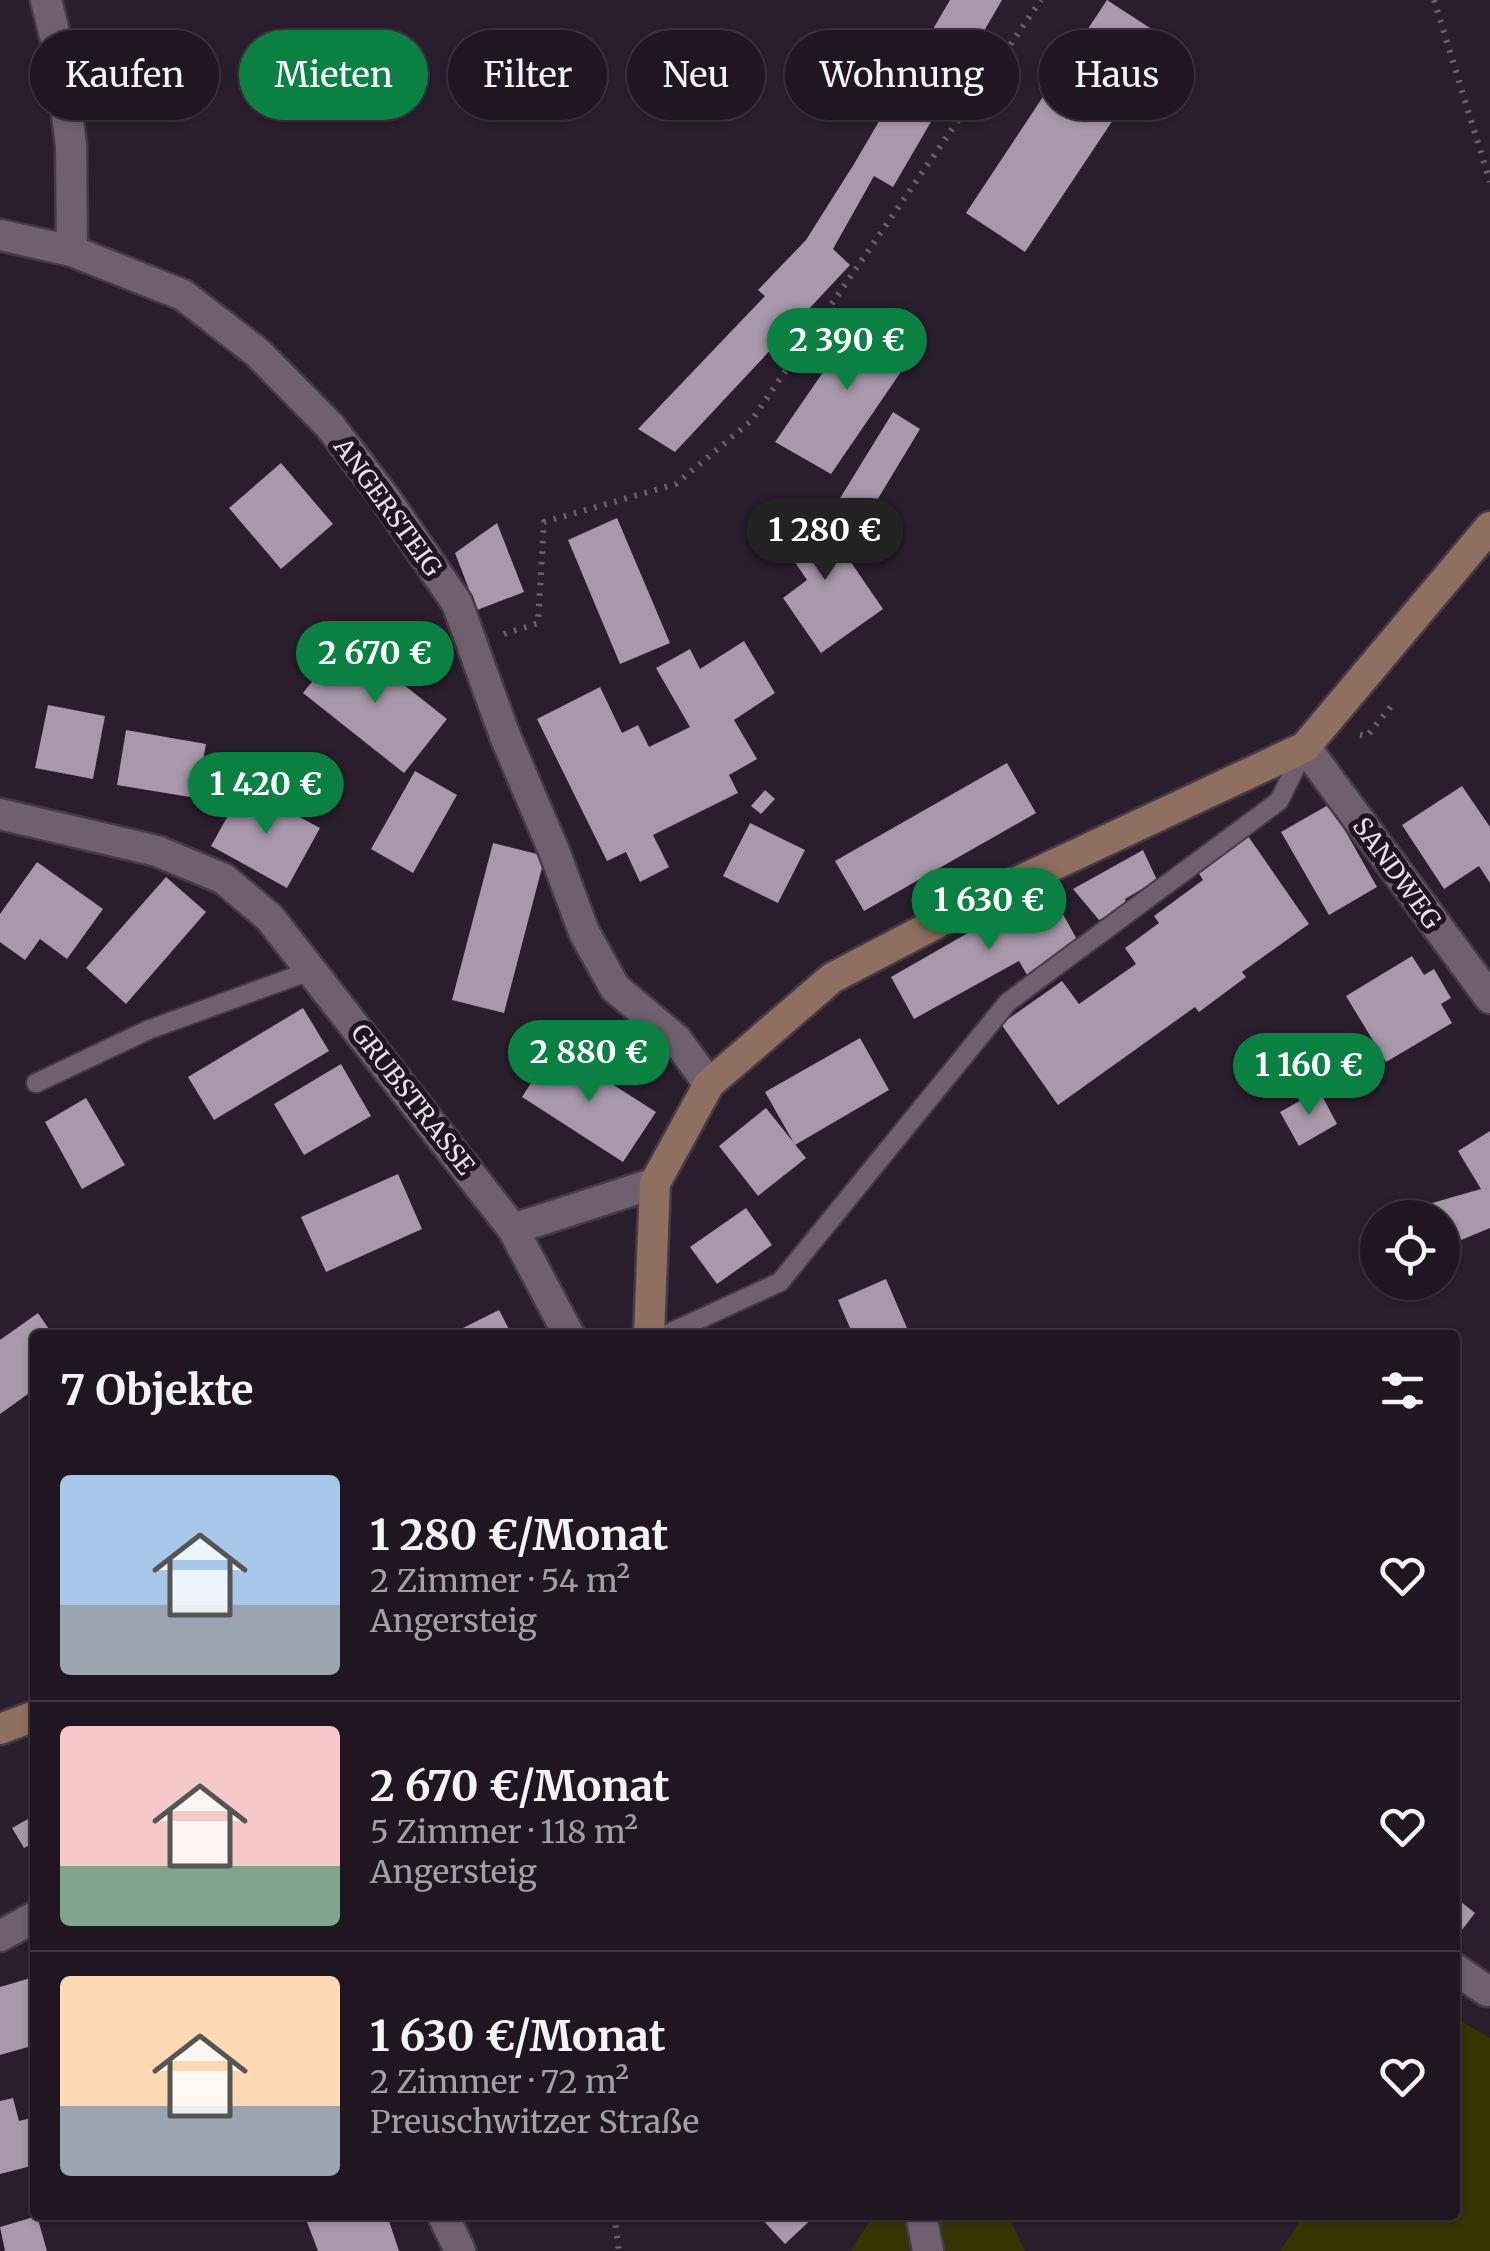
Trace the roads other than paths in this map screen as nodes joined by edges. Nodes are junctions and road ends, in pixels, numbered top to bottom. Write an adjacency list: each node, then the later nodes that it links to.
1 (46, 0): 3 (street)
2 (0, 235): 3 (street, ANGERSTEIG)
3 (72, 252): 10 (street, ANGERSTEIG)
4 (1490, 527): 5 (street)
5 (1305, 747): 8 (street, SANDWEG); 10 (street); 15 (lane)
6 (0, 814): 7 (street, GRUBSTRASSE)
7 (310, 972): 9 (lane); 12 (street, GRUBSTRASSE)
8 (1490, 998)
9 (36, 1083)
10 (709, 1084): 11 (street)
11 (656, 1183): 12 (street); 14 (street)
12 (513, 1230): 13 (street, GRUBSTRASSE)
13 (566, 1330)
14 (649, 1330)
15 (676, 1330)
16 (30, 1718): 17 (street)
17 (0, 1729)
18 (30, 1920): 19 (street)
19 (0, 1936)
20 (1460, 1972): 21 (street)
21 (1487, 1991)
22 (445, 2220): 24 (street)
23 (923, 2220): 25 (street)
24 (460, 2251)
25 (928, 2251)

